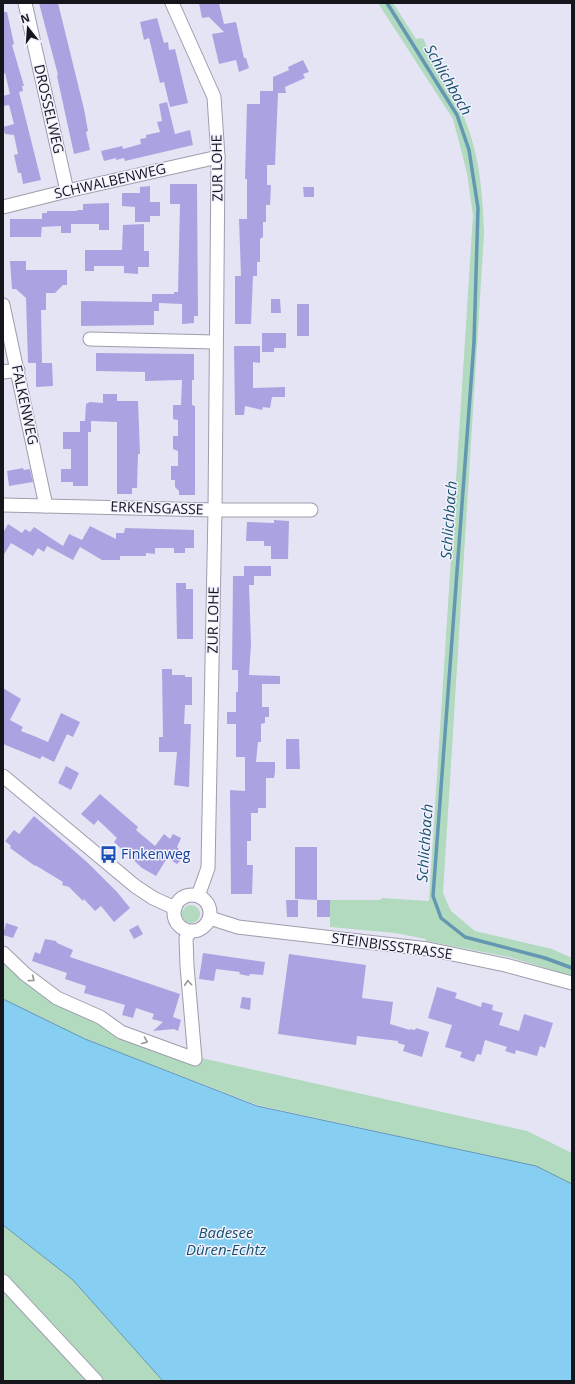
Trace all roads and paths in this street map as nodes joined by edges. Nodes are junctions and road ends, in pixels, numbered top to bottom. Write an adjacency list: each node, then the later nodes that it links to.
1 (25, 3): 4 (street, DROSSELWEG)
2 (172, 3): 3 (street, ZUR LOHE)
3 (218, 157): 4 (street, SCHWALBENWEG); 8 (street, ZUR LOHE)
4 (67, 191): 5 (street, SCHWALBENWEG)
5 (3, 207)
6 (3, 305): 9 (street, FALKENWEG)
7 (90, 339): 8 (street)
8 (215, 342): 13 (street, ZUR LOHE)
9 (18, 370): 10 (street); 12 (street, FALKENWEG)
10 (3, 372)
11 (3, 505): 12 (street, ERKENSGASSE)
12 (46, 506): 13 (street, ERKENSGASSE)
13 (215, 510): 14 (street, ERKENSGASSE); 16 (street, ZUR LOHE)
14 (311, 510)
15 (3, 776): 17 (street)
16 (198, 896): 17 (street); 18 (street)
17 (175, 908): 19 (street)
18 (210, 918): 19 (street); 21 (street, STEINBISSSTRASSE)
19 (190, 932): 20 (street, one-way to 19)
20 (3, 953)
21 (572, 983)
22 (3, 1281): 23 (street)
23 (96, 1381)

